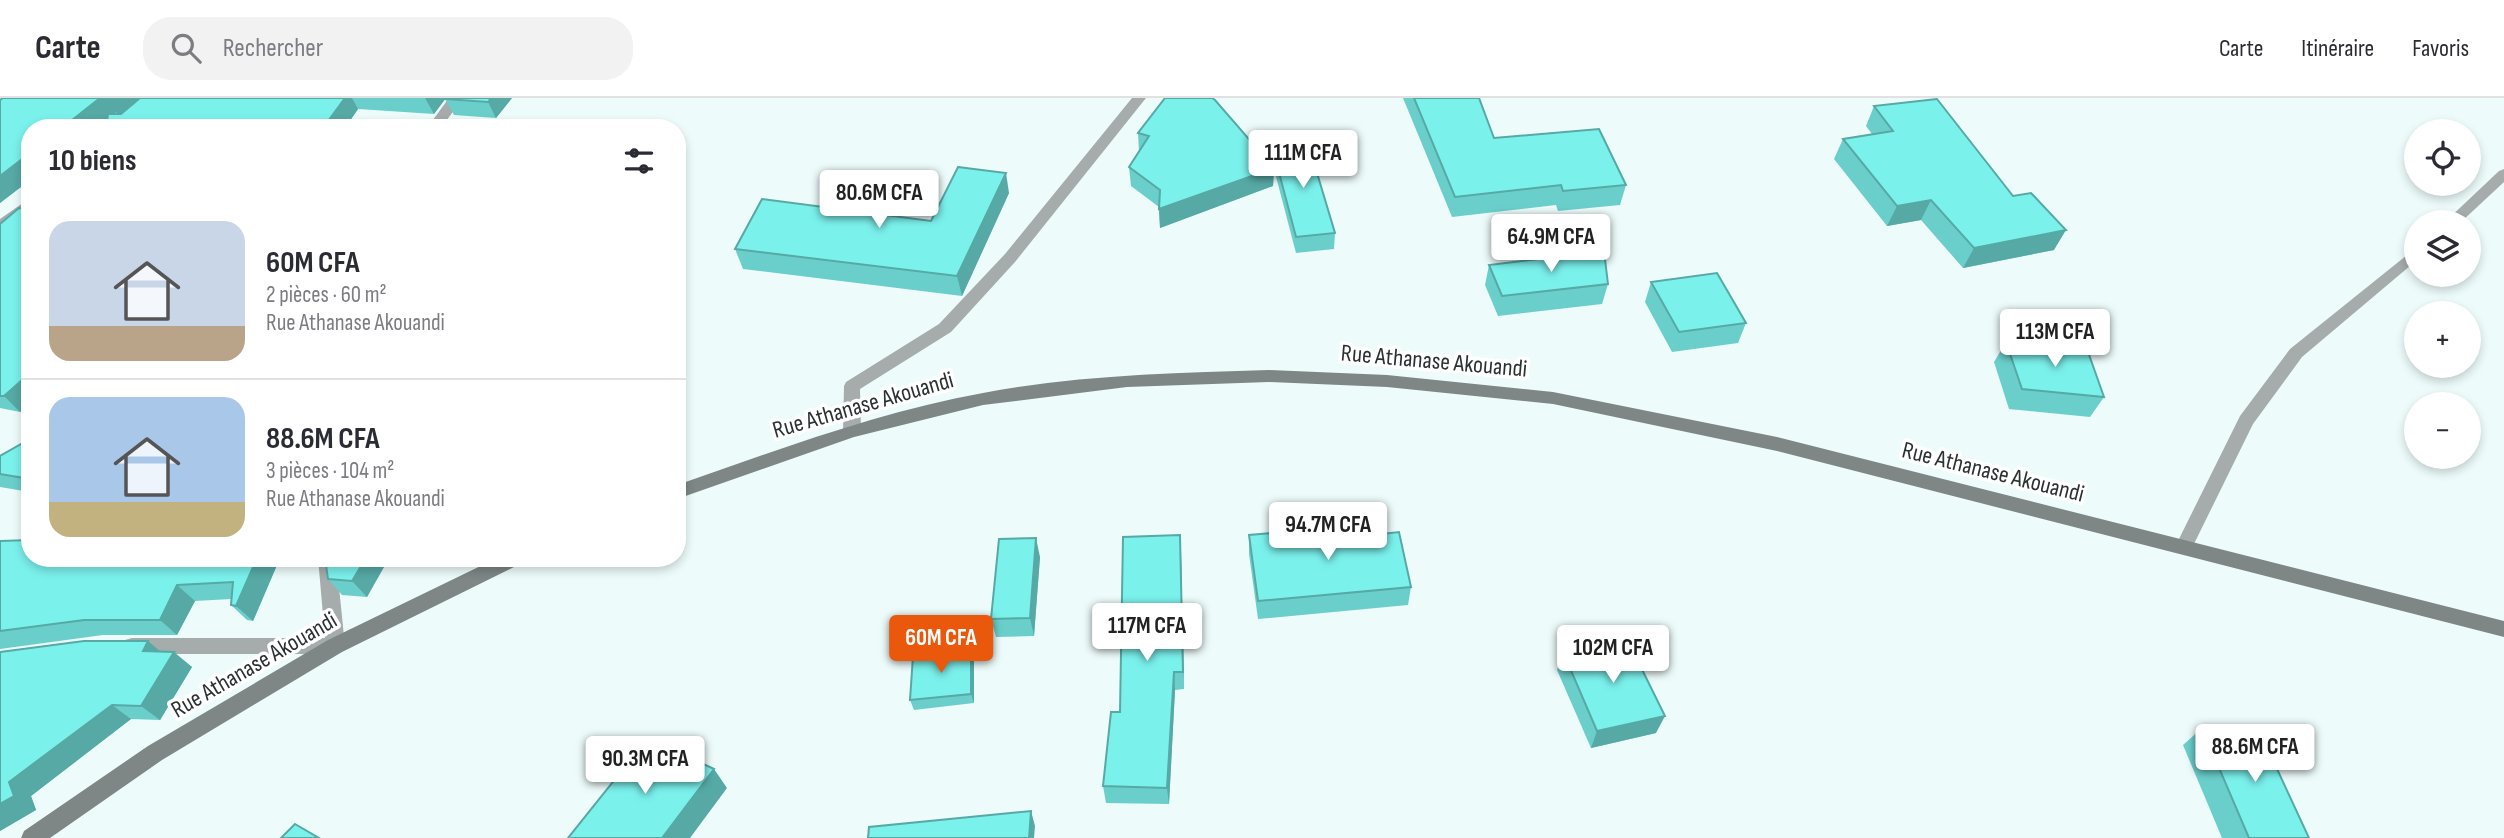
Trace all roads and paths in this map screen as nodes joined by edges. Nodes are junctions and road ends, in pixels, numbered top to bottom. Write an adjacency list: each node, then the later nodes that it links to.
1 (456, 98): 3 (street)
2 (1139, 98): 9 (street)
3 (440, 119)
4 (2504, 174): 6 (street)
5 (21, 210): 7 (street)
6 (2465, 210)
7 (0, 227)
8 (2404, 263): 11 (street)
9 (852, 431): 10 (street, Rue Athanase Akouandi); 11 (street, Rue Athanase Akouandi)
10 (686, 489)
11 (2183, 547): 14 (street, Rue Athanase Akouandi)
12 (328, 567): 16 (street)
13 (497, 567): 16 (street, Rue Athanase Akouandi)
14 (2504, 629)
15 (117, 646): 16 (street)
16 (335, 646): 17 (street, Rue Athanase Akouandi)
17 (32, 838)

